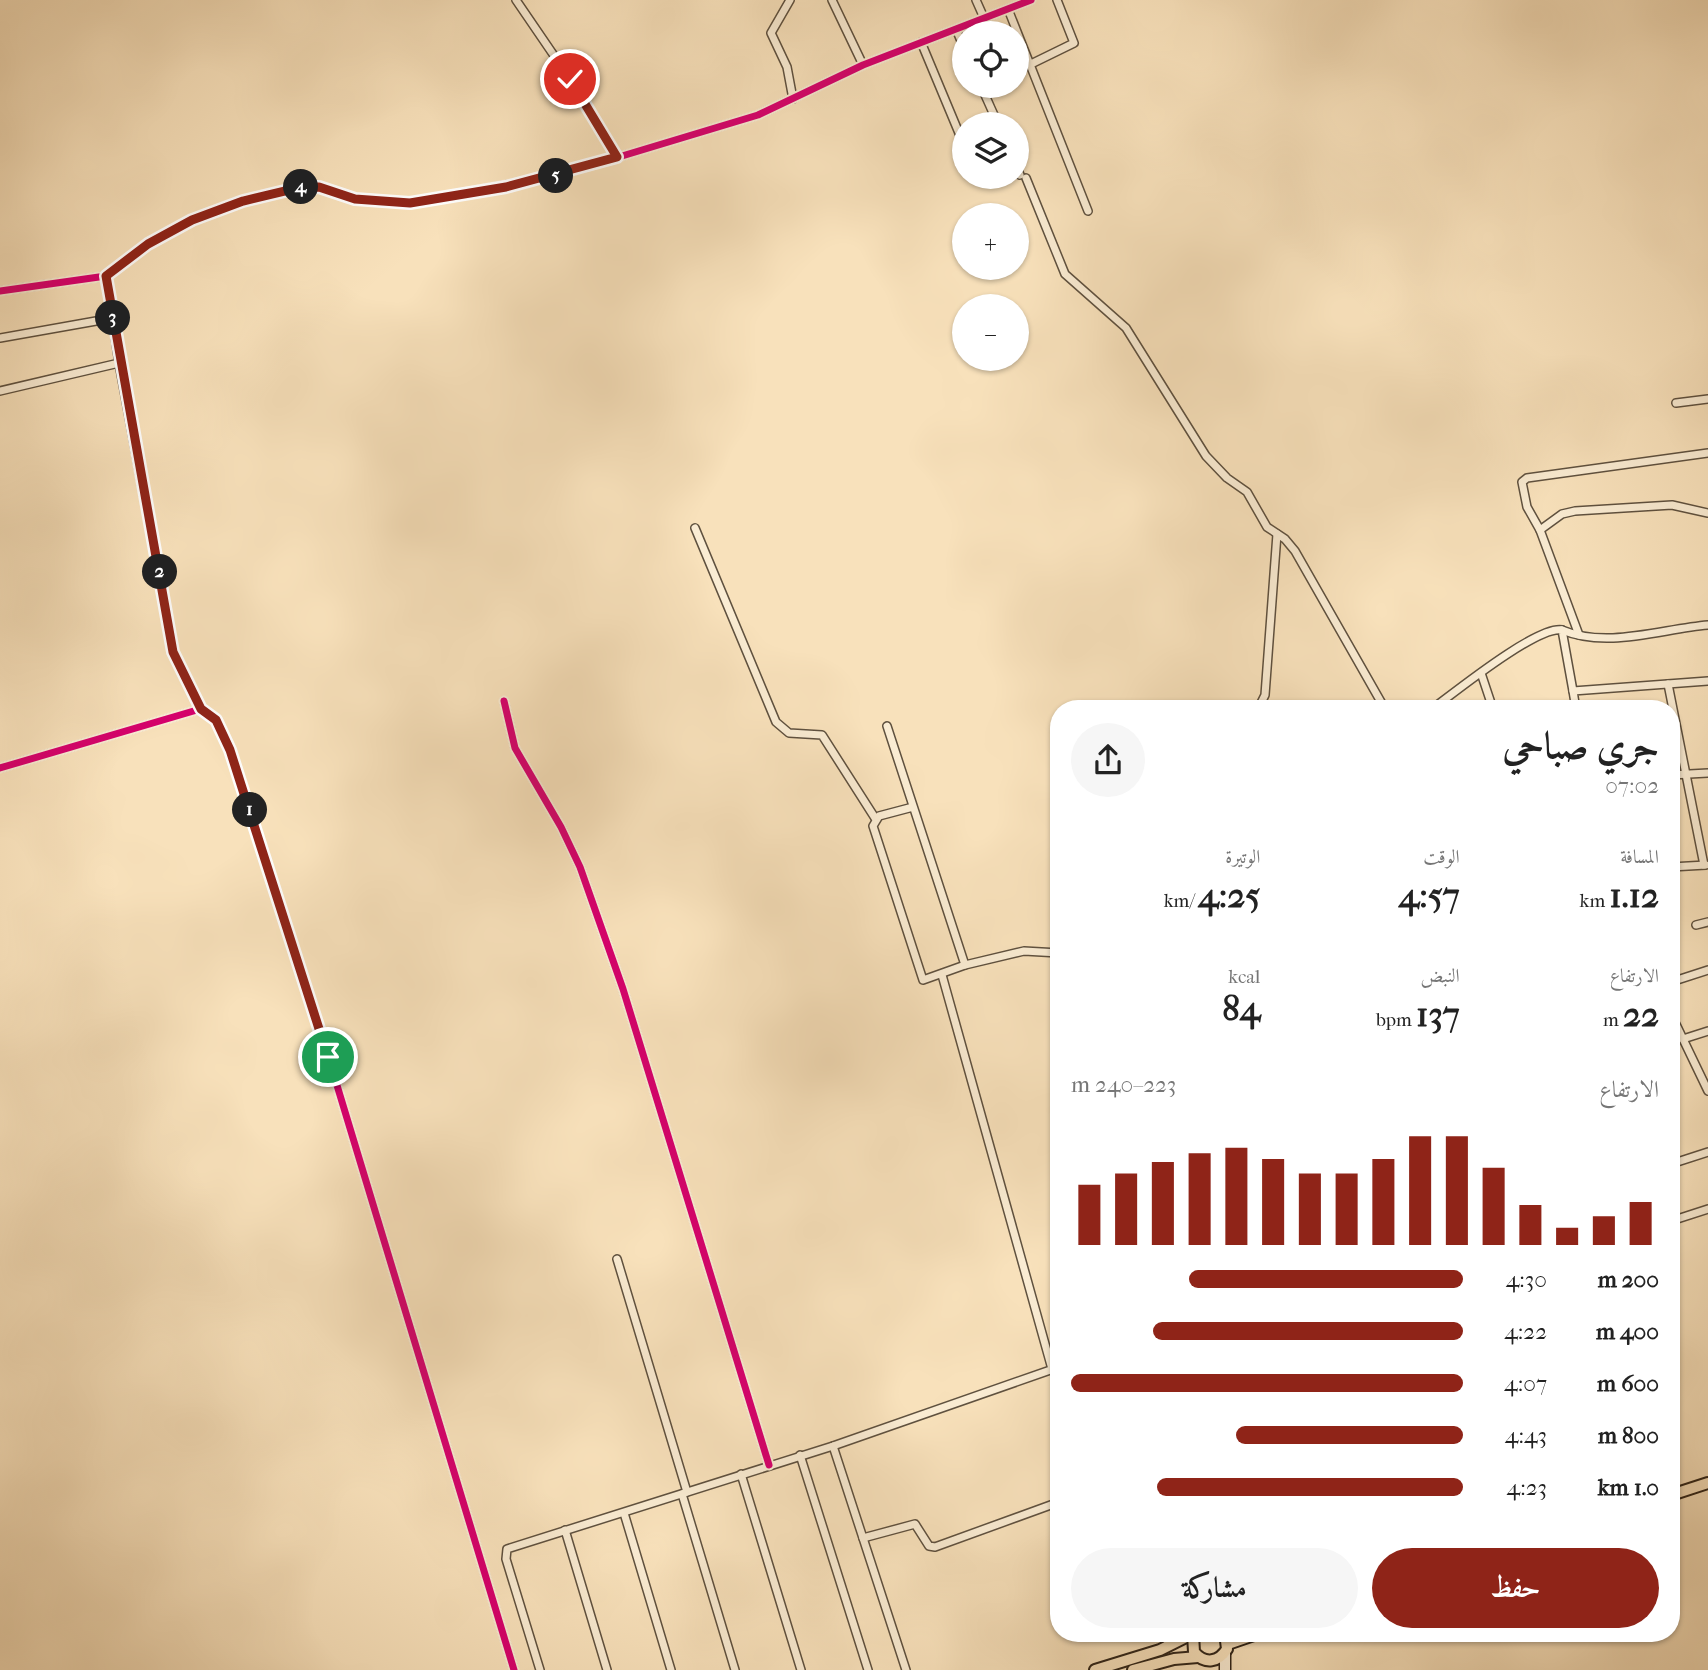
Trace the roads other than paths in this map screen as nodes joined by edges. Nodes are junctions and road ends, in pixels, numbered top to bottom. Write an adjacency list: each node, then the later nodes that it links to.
1 (516, 0): 17 (street)
2 (790, 0): 15 (street)
3 (832, 0): 14 (street)
4 (976, 0): 9 (street)
5 (1031, 0): 7 (street)
6 (1057, 0): 13 (street)
7 (1021, 2): 8 (street)
8 (1008, 9): 9 (street); 13 (street)
9 (984, 18): 10 (street)
10 (976, 21)
11 (952, 30): 12 (street)
12 (921, 42): 14 (street); 16 (street)
13 (1031, 64): 19 (street)
14 (863, 65): 15 (street)
15 (793, 99): 17 (street)
16 (952, 116)
17 (617, 157): 20 (street)
18 (1028, 189): 32 (street)
19 (1088, 211)
20 (106, 276): 21 (street); 22 (street)
21 (0, 291)
22 (113, 318): 23 (street); 24 (street)
23 (0, 338)
24 (119, 363): 25 (street); 47 (street)
25 (0, 391)
26 (1708, 399): 27 (street)
27 (1676, 403)
28 (1708, 453): 31 (street)
29 (1708, 513): 31 (street)
30 (695, 528): 55 (street)
31 (1540, 530): 35 (street)
32 (1277, 534): 40 (street); 41 (street)
33 (1708, 625): 35 (street)
34 (1562, 630): 35 (street); 36 (street); 39 (street)
35 (1579, 635)
36 (1481, 673): 42 (street); 43 (street)
37 (1708, 681): 38 (street)
38 (1668, 684): 39 (street); 45 (street)
39 (1573, 691): 44 (street)
40 (1262, 700)
41 (1380, 700)
42 (1444, 700)
43 (1490, 700)
44 (1574, 700)
45 (1671, 700)
46 (504, 701): 78 (street)
47 (201, 709): 50 (street); 93 (street)
48 (887, 726): 54 (street)
49 (1680, 752): 53 (street)
50 (0, 768)
51 (1708, 773): 53 (street)
52 (1680, 774): 53 (street)
53 (1684, 774): 56 (street)
54 (913, 807): 55 (street); 61 (street)
55 (875, 818): 63 (street)
56 (1706, 865): 57 (street)
57 (1680, 866)
58 (1708, 922): 59 (street)
59 (1696, 925)
60 (1050, 952): 61 (street)
61 (965, 965): 63 (street)
62 (1708, 970): 64 (street)
63 (942, 975): 74 (street)
64 (1680, 979)
65 (1708, 1031): 67 (street)
66 (1680, 1034): 67 (street)
67 (1683, 1040): 68 (street)
68 (1707, 1088)
69 (1708, 1152): 70 (street)
70 (1680, 1161)
71 (1708, 1209): 72 (street)
72 (1680, 1218)
73 (617, 1259): 82 (street)
74 (1050, 1351)
75 (1050, 1370): 76 (street)
76 (833, 1446): 77 (street); 86 (street)
77 (800, 1455): 78 (street); 99 (street)
78 (769, 1465): 79 (street)
79 (741, 1474): 82 (street); 98 (street)
80 (1708, 1483): 81 (main road)
81 (1680, 1492)
82 (685, 1493): 84 (street); 97 (street)
83 (1050, 1505): 86 (street)
84 (624, 1513): 85 (street); 96 (street)
85 (565, 1530): 94 (street); 95 (street)
86 (863, 1538): 100 (street)
87 (1168, 1642): 91 (street)
88 (1177, 1642): 91 (main road)
89 (1193, 1642): 92 (main road)
90 (1226, 1643): 92 (main road); 104 (street)
91 (1170, 1646): 101 (main road)
92 (1200, 1658): 102 (main road); 103 (street)
93 (514, 1670)
94 (540, 1670)
95 (607, 1670)
96 (671, 1670)
97 (735, 1670)
98 (801, 1670)
99 (868, 1670)
100 (906, 1670)
101 (1095, 1670)
102 (1133, 1670)
103 (1208, 1670)
104 (1225, 1670)

